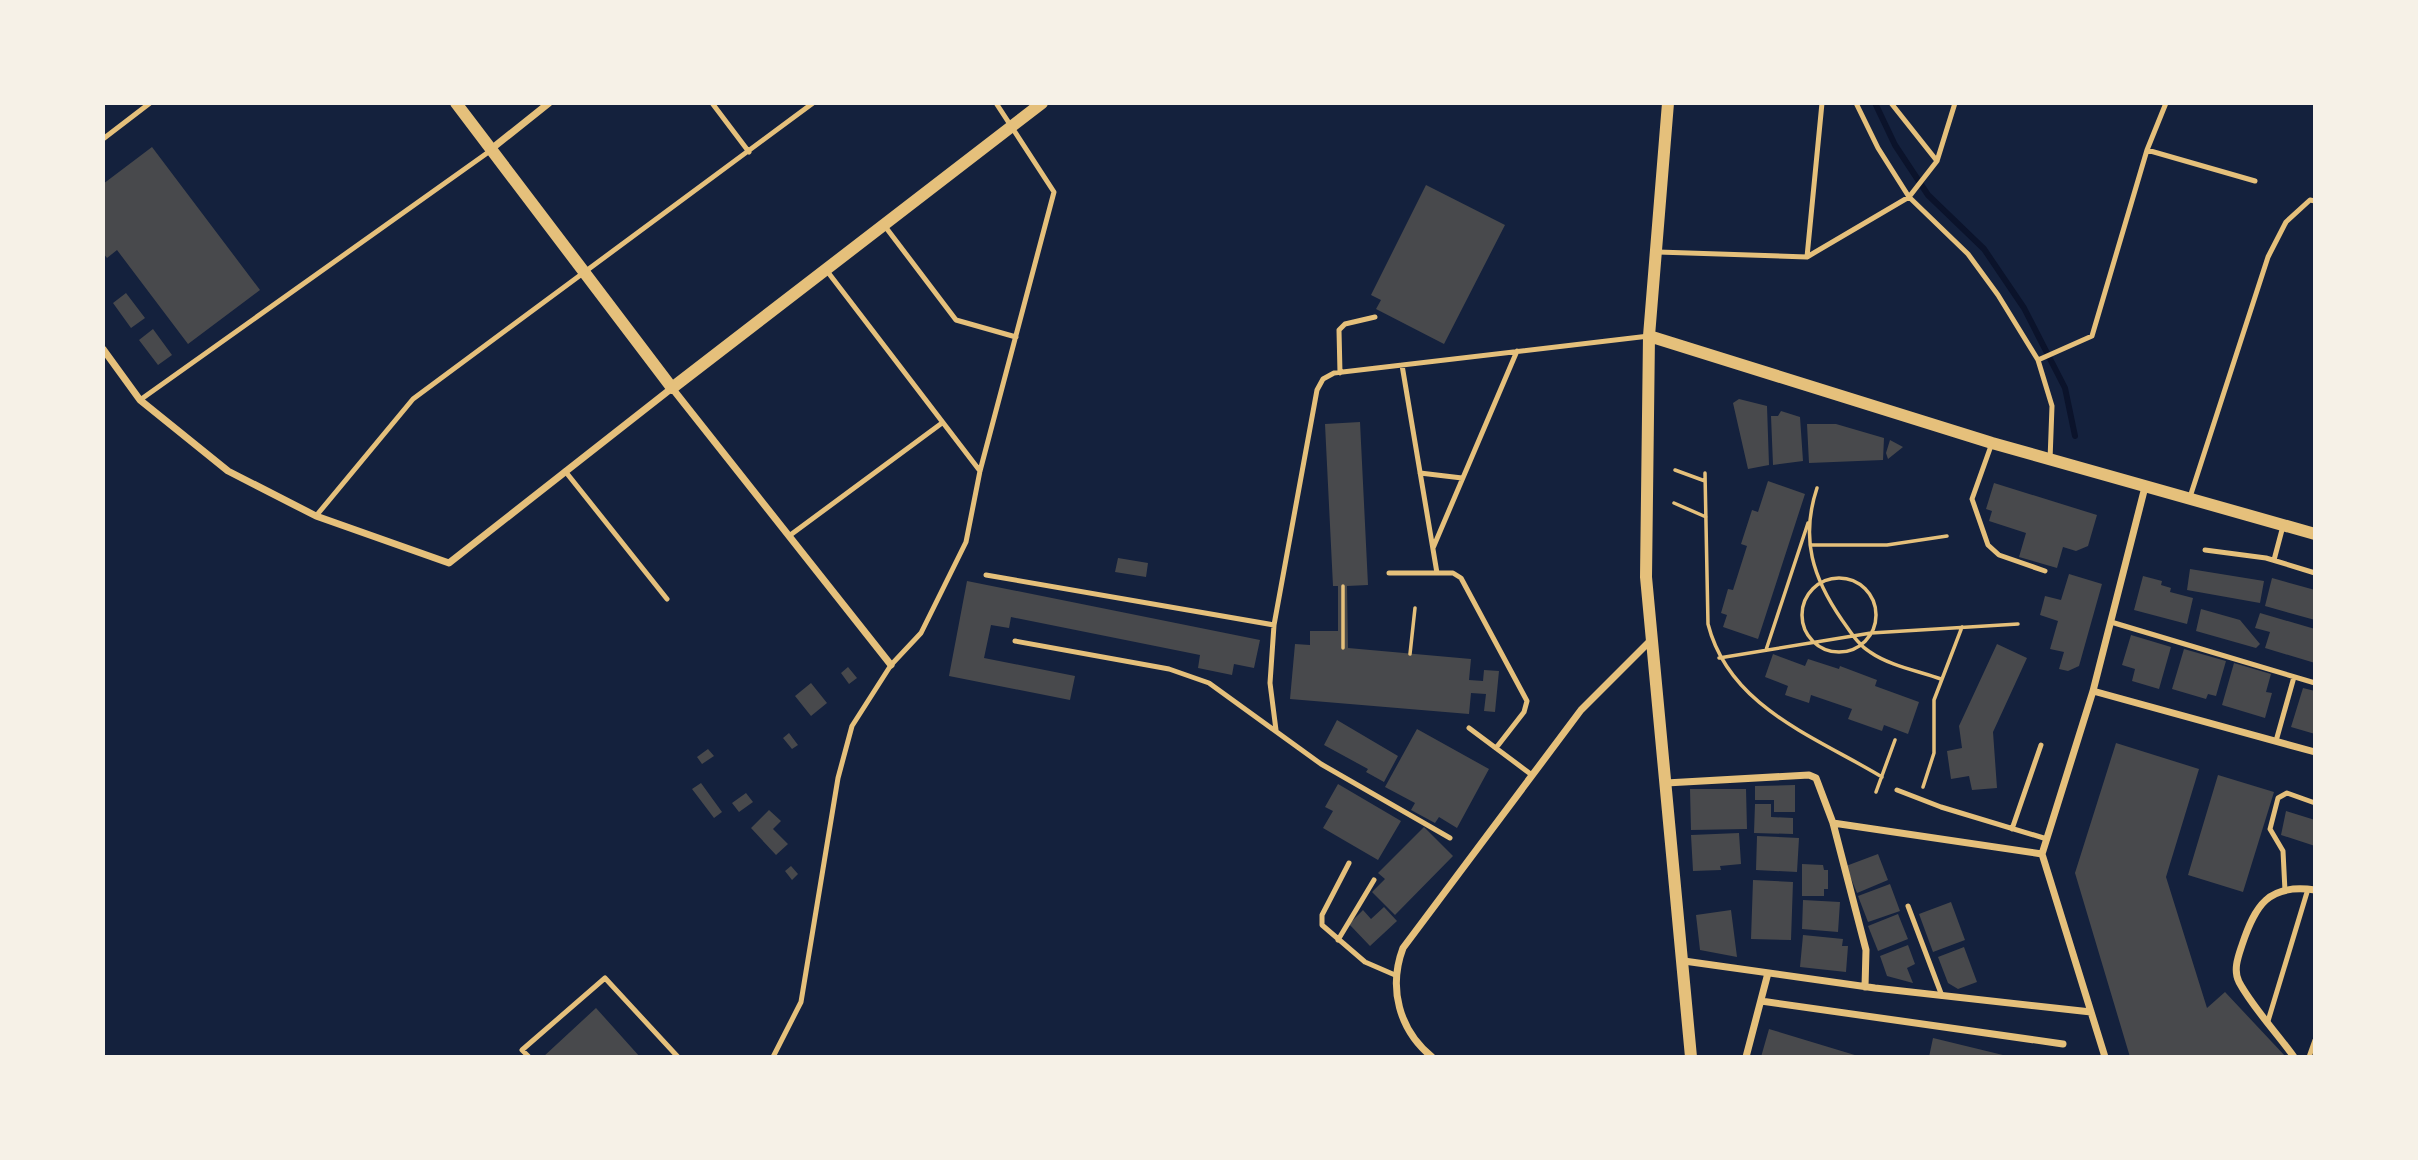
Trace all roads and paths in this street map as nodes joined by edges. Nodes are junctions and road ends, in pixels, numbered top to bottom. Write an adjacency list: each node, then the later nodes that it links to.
1 (150, 103): 15 (lane)
2 (456, 103): 17 (street)
3 (549, 103): 17 (street)
4 (712, 103): 18 (lane)
5 (813, 103): 18 (lane)
6 (996, 103): 14 (lane)
7 (1042, 103): 14 (street)
8 (1668, 103): 24 (street)
9 (1822, 103): 25 (lane)
10 (1856, 103): 21 (lane)
11 (1891, 103): 19 (lane)
12 (1955, 103): 19 (lane)
13 (2166, 103): 16 (lane)
14 (1012, 126): 23 (street); 30 (lane)
15 (103, 139)
16 (2147, 150): 20 (lane); 33 (lane)
17 (490, 151): 27 (street); 37 (lane)
18 (749, 152): 27 (lane)
19 (1937, 161): 21 (lane)
20 (2255, 181)
21 (1909, 197): 25 (lane); 33 (lane)
22 (2315, 201): 50 (lane)
23 (884, 225): 26 (street); 30 (lane)
24 (1658, 252): 25 (lane); 29 (street)
25 (1807, 257)
26 (826, 269): 36 (street); 38 (lane)
27 (582, 271): 36 (street); 52 (lane)
28 (1375, 317): 35 (lane)
29 (1649, 336): 32 (lane); 39 (street); 79 (street)
30 (1016, 337): 43 (lane)
31 (103, 349): 37 (street)
32 (1517, 351): 34 (lane); 46 (lane)
33 (2040, 359): 40 (lane)
34 (1402, 365): 35 (lane); 45 (lane)
35 (1339, 373): 74 (lane)
36 (672, 388): 42 (street); 57 (street)
37 (140, 400): 52 (street)
38 (942, 423): 43 (lane); 57 (lane)
39 (1992, 443): 40 (street); 63 (lane)
40 (2050, 460): 48 (street)
41 (1675, 470): 47 (path)
42 (565, 471): 52 (street); 70 (lane)
43 (980, 471): 86 (lane)
44 (1705, 473): 47 (path)
45 (1420, 474): 46 (lane); 60 (lane)
46 (1462, 478): 60 (lane)
47 (1705, 481): 53 (path)
48 (2146, 487): 50 (street); 72 (street)
49 (1817, 488): 54 (path)
50 (2189, 499): 55 (street)
51 (1674, 503): 53 (path)
52 (316, 516)
53 (1706, 517): 85 (path)
54 (1810, 518): 59 (path); 83 (path)
55 (2283, 525): 56 (street); 62 (lane)
56 (2315, 534)
57 (789, 536): 86 (street)
58 (1947, 536): 59 (path)
59 (1812, 545): 68 (path)
60 (1433, 548): 65 (lane)
61 (2204, 550): 62 (lane)
62 (2274, 560): 66 (lane)
63 (2045, 571)
64 (1389, 573): 65 (lane)
65 (1437, 573): 96 (lane)
66 (2315, 573)
67 (986, 575): 74 (lane)
68 (1818, 584): 76 (path); 77 (path); 80 (path)
69 (1343, 586): 82 (path)
70 (667, 599)
71 (1415, 608): 84 (path)
72 (2111, 622): 87 (lane); 90 (street)
73 (2018, 624): 75 (path)
74 (1274, 625): 92 (lane)
75 (1962, 627): 76 (path); 88 (path)
76 (1871, 633): 77 (path); 81 (path)
77 (1854, 636): 80 (path); 81 (path)
78 (1016, 641): 92 (lane)
79 (1650, 641): 98 (street); 100 (street)
80 (1814, 642): 81 (path); 83 (path)
81 (1861, 644): 88 (path)
82 (1343, 648)
83 (1766, 650): 85 (path)
84 (1410, 654)
85 (1719, 658): 99 (path)
86 (891, 665): 128 (lane)
87 (2294, 677): 89 (lane); 94 (lane)
88 (1941, 679): 103 (path)
89 (2315, 683)
90 (2093, 691): 94 (street); 108 (street)
91 (1469, 728): 96 (lane)
92 (1276, 730): 107 (lane)
93 (1895, 740): 99 (path)
94 (2276, 741): 97 (street)
95 (2041, 745): 106 (lane)
96 (1496, 748): 98 (lane)
97 (2315, 752)
98 (1532, 775): 118 (street)
99 (1882, 777): 102 (path)
100 (1666, 783): 105 (street); 116 (street)
101 (1897, 790): 103 (lane)
102 (1876, 792)
103 (1919, 799): 106 (lane)
104 (2315, 803): 113 (lane)
105 (1833, 823): 109 (street); 119 (street)
106 (2012, 829): 108 (lane)
107 (1450, 838)
108 (2046, 839): 109 (street)
109 (2042, 854): 122 (street)
110 (1349, 863): 115 (lane)
111 (1374, 880): 115 (lane)
112 (2311, 890): 113 (street); 123 (lane)
113 (2285, 891): 123 (street)
114 (1908, 906): 120 (lane)
115 (1338, 940): 118 (lane)
116 (1684, 961): 117 (street); 130 (street)
117 (1768, 973): 119 (street); 121 (street)
118 (1395, 975): 129 (street)
119 (1866, 987): 120 (street)
120 (1942, 996): 122 (street)
121 (1761, 1001): 125 (street); 131 (street)
122 (2091, 1012): 132 (street)
123 (2268, 1021): 133 (street)
124 (2315, 1040): 134 (lane)
125 (2063, 1044)
126 (529, 1057): 127 (lane)
127 (678, 1057)
128 (773, 1057)
129 (1432, 1057)
130 (1691, 1057)
131 (1746, 1057)
132 (2105, 1057)
133 (2294, 1057)
134 (2309, 1057)

